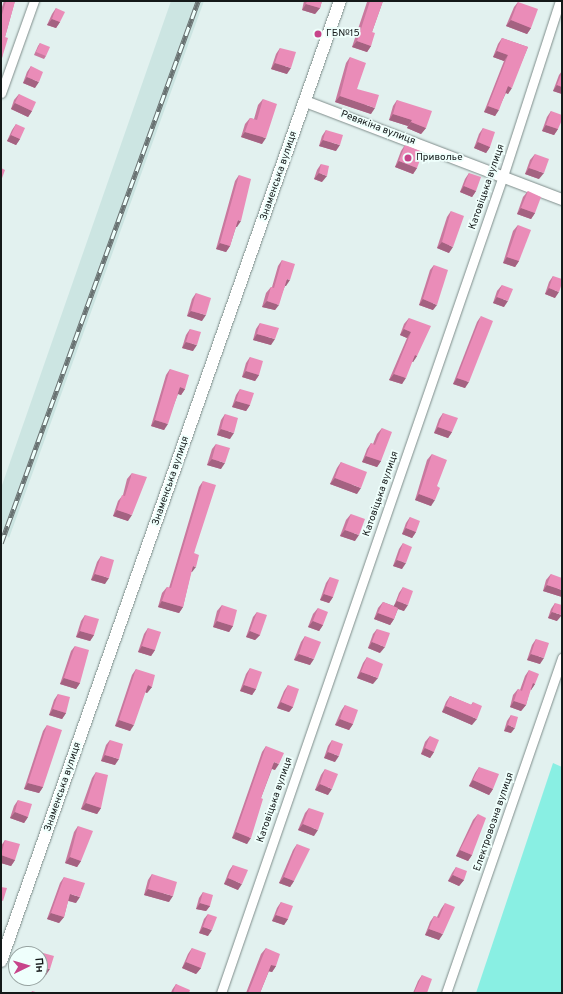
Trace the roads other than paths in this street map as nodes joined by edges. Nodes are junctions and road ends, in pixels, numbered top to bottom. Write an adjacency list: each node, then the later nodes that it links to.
1 (34, 1): 4 (street)
2 (340, 1): 5 (main road, Знаменська вулиця)
3 (560, 1): 6 (street, Катовіцька вулиця)
4 (1, 93)
5 (305, 101): 6 (street, Ревякіна вулиця); 9 (main road, Знаменська вулиця)
6 (503, 176): 7 (street, Ревякіна вулиця); 10 (street, Катовіцька вулиця)
7 (562, 199)
8 (562, 658): 11 (street, Електровозна вулиця)
9 (1, 961)
10 (221, 993)
11 (446, 993)

